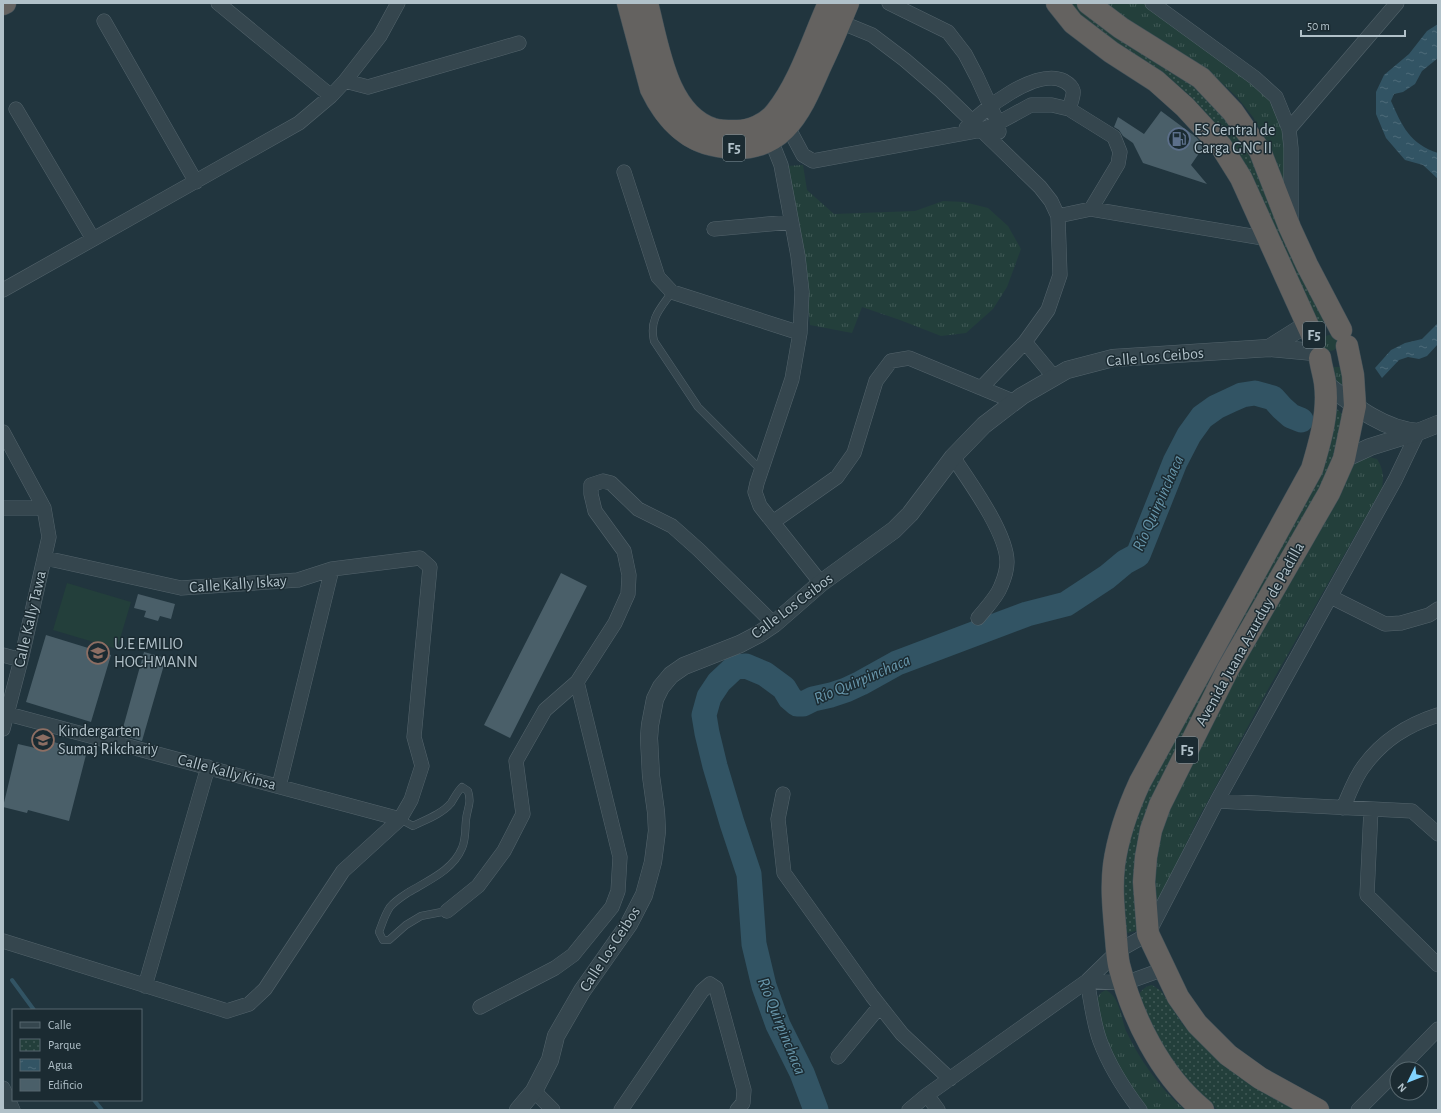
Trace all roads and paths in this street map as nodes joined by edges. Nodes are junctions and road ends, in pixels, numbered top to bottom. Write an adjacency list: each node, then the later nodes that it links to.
1 (218, 3): 14 (street)
2 (398, 3): 13 (street)
3 (628, 3): 22 (highway, F5)
4 (647, 3): 10 (highway, F5)
5 (889, 3): 15 (street)
6 (1057, 3): 32 (highway, Avenida Juana Azurduy de Padilla / F5)
7 (1088, 3): 29 (highway, Avenida Juana Azurduy de Padilla / F5)
8 (1152, 3): 21 (street)
9 (1398, 3): 21 (street)
10 (835, 11): 19 (street); 20 (highway, F5)
11 (104, 21): 25 (street)
12 (519, 43): 13 (street)
13 (345, 81): 14 (street)
14 (331, 96): 25 (street)
15 (990, 106): 16 (street); 18 (street); 19 (street)
16 (1069, 109): 18 (street); 26 (street)
17 (16, 110): 31 (street)
18 (998, 123): 19 (street); 23 (street)
19 (977, 125): 20 (street); 23 (street)
20 (788, 127): 22 (highway, F5)
21 (1289, 129): 29 (street)
22 (771, 140): 28 (street)
23 (1001, 148): 27 (street)
24 (624, 172): 34 (street)
25 (196, 182): 31 (street)
26 (1091, 210): 27 (street); 32 (street)
27 (1058, 216): 37 (street)
28 (790, 222): 30 (street); 35 (street)
29 (1290, 228): 36 (highway, Avenida Juana Azurduy de Padilla / F5)
30 (714, 229)
31 (93, 239): 33 (street)
32 (1269, 239): 38 (highway, Avenida Juana Azurduy de Padilla / F5)
33 (3, 290)
34 (672, 292): 35 (street); 50 (lane)
35 (800, 333): 50 (street)
36 (1344, 338): 38 (highway, F5); 38 (highway, F5); 44 (highway, Avenida Juana Azurduy de Padilla / F5)
37 (1025, 342): 40 (street); 42 (street)
38 (1313, 343): 39 (street, Calle Los Ceibos); 39 (street, Calle Los Ceibos); 41 (highway, Avenida Juana Azurduy de Padilla / F5)
39 (1269, 348): 40 (street, Calle Los Ceibos)
40 (1054, 377): 43 (street, Calle Los Ceibos)
41 (1325, 383): 44 (street); 78 (highway, Avenida Juana Azurduy de Padilla / F5)
42 (981, 388): 43 (street); 53 (street)
43 (1015, 402): 48 (street, Calle Los Ceibos)
44 (1355, 406): 47 (street); 49 (highway, Avenida Juana Azurduy de Padilla / F5)
45 (1438, 424): 47 (street)
46 (3, 432): 52 (street, Calle Kally Tawa)
47 (1418, 432): 49 (street); 57 (street)
48 (953, 456): 56 (street, Calle Los Ceibos); 59 (street)
49 (1344, 459): 76 (highway, Avenida Juana Azurduy de Padilla / F5)
50 (761, 470): 53 (street)
51 (3, 508): 52 (street)
52 (44, 508): 54 (street, Calle Kally Tawa)
53 (773, 522): 56 (street)
54 (44, 558): 55 (street, Calle Kally Iskay); 62 (street, Calle Kally Tawa)
55 (332, 569): 68 (street); 73 (street, Calle Kally Iskay)
56 (821, 583): 60 (street, Calle Los Ceibos)
57 (1331, 598): 58 (street); 70 (street)
58 (1438, 609)
59 (978, 618)
60 (774, 624): 63 (street); 92 (street, Calle Los Ceibos)
61 (3, 655): 62 (street)
62 (21, 660): 64 (street, Calle Kally Tawa)
63 (577, 682): 75 (street); 85 (street)
64 (8, 714): 66 (street, Calle Kally Tawa); 67 (street, Calle Kally Kinsa)
65 (1438, 715): 71 (street)
66 (3, 729)
67 (208, 767): 68 (street, Calle Kally Kinsa); 83 (street)
68 (279, 786): 73 (street, Calle Kally Kinsa)
69 (783, 794): 84 (street)
70 (1217, 801): 71 (street); 76 (street)
71 (1343, 808): 72 (street)
72 (1371, 810): 74 (street); 79 (street)
73 (400, 819): 75 (lane); 83 (street)
74 (1438, 834)
75 (447, 911)
76 (1148, 934): 78 (street); 80 (highway, Avenida Juana Azurduy de Padilla / F5)
77 (3, 941): 83 (street)
78 (1118, 951): 81 (street); 82 (highway, Avenida Juana Azurduy de Padilla / F5)
79 (1438, 965)
80 (1164, 969): 82 (street); 103 (highway, Avenida Juana Azurduy de Padilla / F5)
81 (1087, 980): 82 (street); 89 (street); 101 (street)
82 (1125, 982): 102 (highway, Avenida Juana Azurduy de Padilla / F5)
83 (145, 986)
84 (880, 1006): 87 (street); 89 (street)
85 (480, 1007)
86 (1438, 1029): 88 (street)
87 (838, 1057)
88 (1407, 1061)
89 (950, 1079): 93 (street)
90 (1389, 1079): 104 (street)
91 (3, 1088): 94 (street)
92 (534, 1091): 95 (street, Calle Los Ceibos); 96 (street)
93 (927, 1095): 99 (street); 100 (street)
94 (13, 1110)
95 (518, 1110)
96 (553, 1110)
97 (621, 1110): 98 (street)
98 (736, 1110)
99 (909, 1110)
100 (938, 1110)
101 (1140, 1110)
102 (1202, 1110)
103 (1318, 1110)
104 (1358, 1110)

